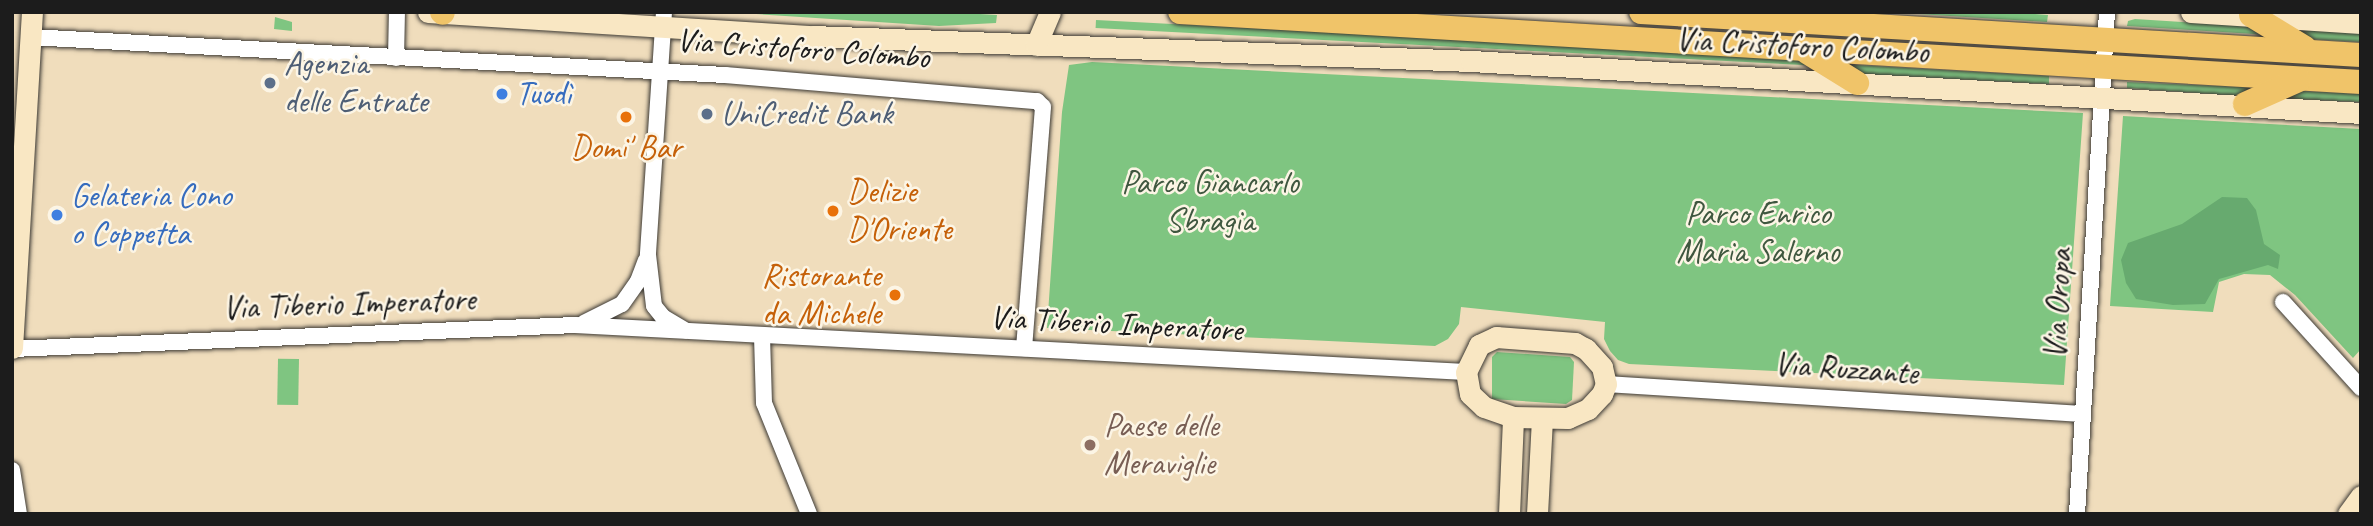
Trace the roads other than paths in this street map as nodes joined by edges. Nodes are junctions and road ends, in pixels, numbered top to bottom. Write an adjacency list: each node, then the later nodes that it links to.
1 (32, 12): 15 (main road)
2 (397, 12): 21 (street)
3 (428, 12): 10 (main road, Via Cristoforo Colombo)
4 (1050, 12): 17 (main road)
5 (1180, 12): 18 (main road, Via Cristoforo Colombo)
6 (1641, 12): 13 (main road, Via Cristoforo Colombo)
7 (1815, 12): 13 (main road)
8 (2107, 12): 16 (street)
9 (2191, 12): 11 (main road)
10 (442, 13): 12 (main road, Via Cristoforo Colombo)
11 (2251, 15): 14 (main road); 19 (main road)
12 (664, 19): 17 (main road, Via Cristoforo Colombo); 23 (street)
13 (1786, 20): 16 (main road, Via Cristoforo Colombo)
14 (2361, 23)
15 (30, 37): 21 (street, Via Cristoforo Colombo); 35 (main road)
16 (2105, 39): 19 (main road, Via Cristoforo Colombo); 22 (street)
17 (1036, 45): 26 (main road, Via Cristoforo Colombo)
18 (1804, 49): 22 (main road, Via Cristoforo Colombo); 26 (main road)
19 (2311, 52): 20 (main road, Via Cristoforo Colombo)
20 (2361, 55)
21 (396, 58): 23 (street, Via Cristoforo Colombo)
22 (2103, 68): 24 (main road, Via Cristoforo Colombo); 27 (street)
23 (662, 72): 30 (street); 36 (street, Via Cristoforo Colombo)
24 (2302, 78): 25 (main road, Via Cristoforo Colombo); 28 (main road)
25 (2361, 82)
26 (1857, 83): 27 (main road, Via Cristoforo Colombo)
27 (2102, 97): 28 (main road, Via Cristoforo Colombo); 40 (street, Via Oropa)
28 (2245, 104): 29 (main road, Via Cristoforo Colombo)
29 (2361, 113)
30 (649, 255): 32 (street); 33 (street)
31 (2283, 302): 39 (street)
32 (575, 325): 33 (street, Via Tiberio Imperatore); 35 (street, Via Tiberio Imperatore)
33 (687, 331): 34 (street, Via Tiberio Imperatore)
34 (762, 336): 36 (street, Via Tiberio Imperatore); 46 (street)
35 (12, 348)
36 (1024, 348): 37 (street, Via Tiberio Imperatore)
37 (1466, 372): 38 (main road); 41 (main road)
38 (1605, 384): 40 (street, Via Ruzzante); 42 (main road)
39 (2361, 388)
40 (2082, 414): 49 (street, Via Oropa)
41 (1513, 417): 42 (main road); 47 (main road)
42 (1542, 419): 48 (main road)
43 (12, 470): 45 (street)
44 (2361, 496): 50 (main road)
45 (19, 514)
46 (809, 514)
47 (1509, 514)
48 (1537, 514)
49 (2077, 514)
50 (2348, 514)

